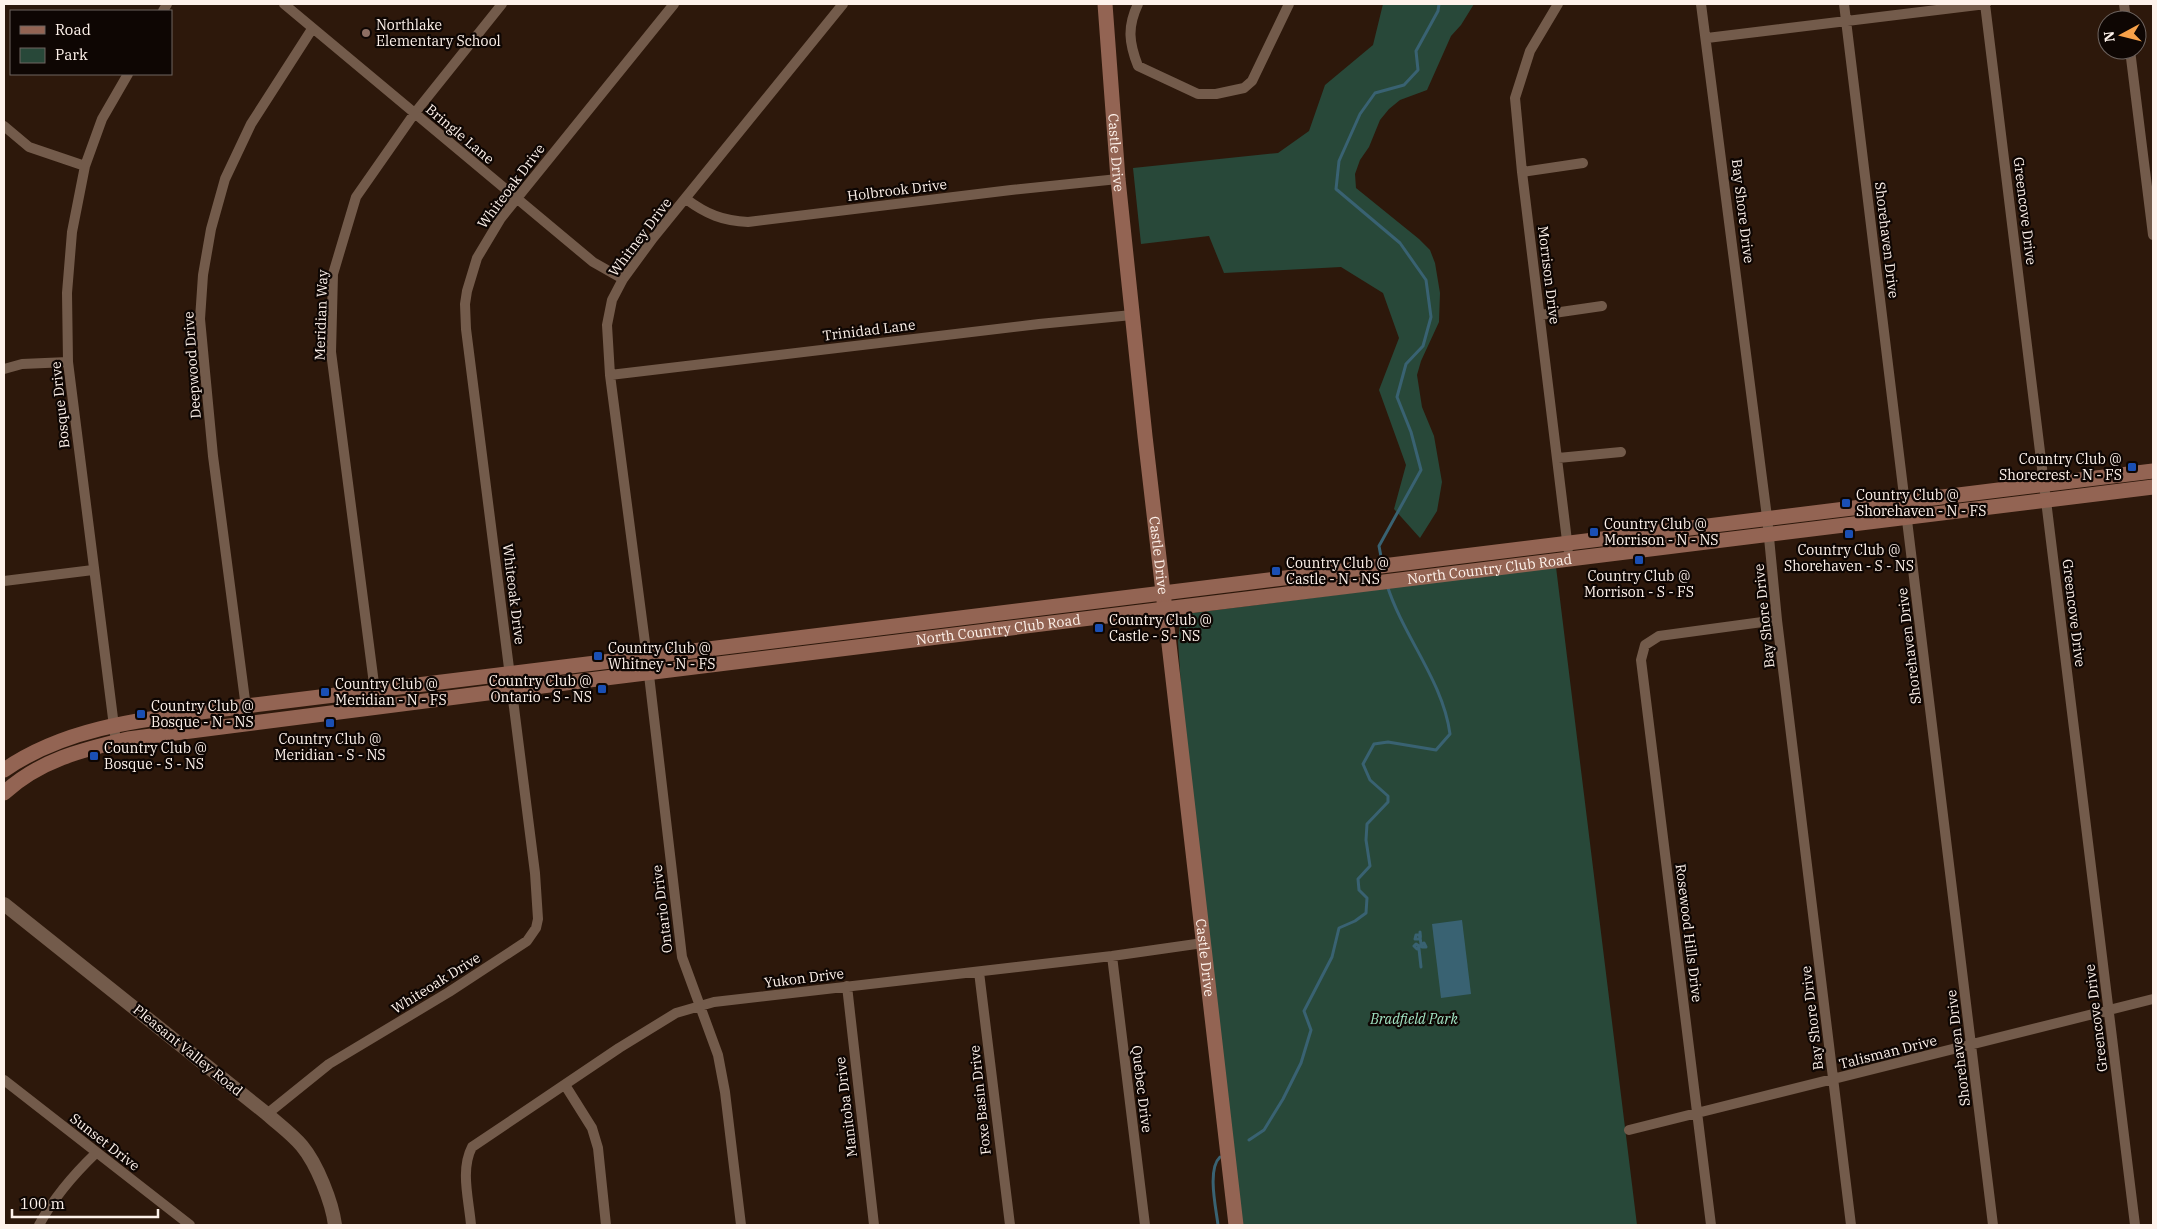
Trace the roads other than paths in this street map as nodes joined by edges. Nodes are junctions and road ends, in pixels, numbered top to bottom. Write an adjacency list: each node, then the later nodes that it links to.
1 (284, 4): 13 (street, Bringle Lane)
2 (502, 4): 17 (street, Meridian Way)
3 (674, 4): 23 (street, Whiteoak Drive)
4 (843, 4): 24 (street, Whitney Drive)
5 (1105, 4): 22 (main road, Castle Drive)
6 (1138, 4): 7 (street)
7 (1289, 4)
8 (1558, 4): 21 (street, Morrison Drive)
9 (1701, 4): 14 (street, Bay Shore Drive)
10 (1844, 4): 12 (street, Shorehaven Drive)
11 (1985, 4): 12 (street); 36 (street, Greencove Drive)
12 (1846, 21): 14 (street); 39 (street, Shorehaven Drive)
13 (312, 29): 17 (street, Bringle Lane); 58 (street, Deepwood Drive)
14 (1707, 38): 40 (street, Bay Shore Drive)
15 (2131, 60): 25 (street)
16 (127, 75): 20 (street, Bosque Drive)
17 (414, 114): 23 (street, Bringle Lane); 56 (street, Meridian Way)
18 (6, 131): 20 (street)
19 (1583, 163): 21 (street)
20 (85, 166): 30 (street, Bosque Drive)
21 (1522, 172): 29 (street, Morrison Drive)
22 (1118, 179): 24 (street, Holbrook Drive); 28 (main road, Castle Drive)
23 (516, 198): 26 (street, Bringle Lane); 55 (street, Whiteoak Drive)
24 (686, 199): 26 (street, Whitney Drive)
25 (2153, 235)
26 (623, 279): 32 (street, Whitney Drive)
27 (1602, 306): 29 (street)
28 (1132, 315): 32 (street, Trinidad Lane); 49 (main road, Castle Drive)
29 (1540, 315): 34 (street, Morrison Drive)
30 (68, 362): 31 (street); 46 (street, Bosque Drive)
31 (4, 369)
32 (610, 375): 54 (street, Whitney Drive)
33 (1621, 452): 34 (street)
34 (1558, 458): 43 (street, Morrison Drive)
35 (2153, 471): 36 (main road, North Country Club Road)
36 (2044, 484): 38 (street, Greencove Drive); 39 (main road, North Country Club Road)
37 (2153, 487): 38 (main road, North Country Club Road)
38 (2046, 500): 41 (main road, North Country Club Road); 72 (street, Greencove Drive)
39 (1906, 502): 40 (main road, North Country Club Road); 41 (street, Shorehaven Drive)
40 (1767, 517): 42 (street, Bay Shore Drive); 43 (main road, North Country Club Road)
41 (1908, 518): 42 (main road, North Country Club Road); 73 (street, Shorehaven Drive)
42 (1769, 534): 45 (main road, North Country Club Road); 51 (street, Bay Shore Drive)
43 (1568, 542): 44 (main road, North Country Club Road); 45 (street, Morrison Drive)
44 (1467, 555): 47 (main road); 49 (main road, North Country Club Road)
45 (1570, 560): 47 (main road, North Country Club Road)
46 (93, 570): 48 (street); 61 (street, Bosque Drive)
47 (1469, 573): 50 (main road, North Country Club Road)
48 (4, 581)
49 (1162, 592): 50 (main road, Castle Drive); 52 (main road, North Country Club Road)
50 (1164, 609): 53 (main road, North Country Club Road); 66 (main road, Castle Drive)
51 (1778, 620): 75 (street, Bay Shore Drive); 77 (street, Rosewood Hills Drive)
52 (916, 624): 53 (main road); 54 (main road, North Country Club Road)
53 (918, 640): 54 (main road, North Country Club Road)
54 (648, 665): 55 (main road, North Country Club Road); 57 (main road, North Country Club Road); 71 (street, Ontario Drive)
55 (510, 674): 56 (main road, North Country Club Road); 57 (street, Whiteoak Drive)
56 (375, 690): 58 (main road, North Country Club Road); 59 (street, Meridian Way)
57 (512, 690): 59 (main road, North Country Club Road); 78 (street, Whiteoak Drive)
58 (246, 706): 60 (street, Deepwood Drive); 61 (main road, North Country Club Road)
59 (377, 707): 60 (main road, North Country Club Road)
60 (248, 723): 62 (main road, North Country Club Road)
61 (113, 725): 62 (street, Bosque Drive); 63 (main road, North Country Club Road)
62 (116, 742): 64 (main road, North Country Club Road)
63 (4, 770)
64 (4, 793)
65 (6, 911): 78 (street, Pleasant Valley Road)
66 (1203, 943): 67 (street, Yukon Drive); 90 (main road, Castle Drive)
67 (1112, 956): 68 (street, Yukon Drive); 89 (street, Quebec Drive)
68 (979, 972): 69 (street, Yukon Drive); 88 (street, Foxe Basin Drive)
69 (847, 986): 71 (street, Yukon Drive); 87 (street, Manitoba Drive)
70 (2153, 999): 72 (street, Talisman Drive)
71 (699, 1005): 76 (street, Yukon Drive); 86 (street, Ontario Drive)
72 (2109, 1011): 73 (street, Talisman Drive); 94 (street, Greencove Drive)
73 (1971, 1045): 75 (street, Talisman Drive); 93 (street, Shorehaven Drive)
74 (4, 1080): 80 (street, Sunset Drive)
75 (1833, 1080): 77 (street, Talisman Drive); 92 (street, Bay Shore Drive)
76 (565, 1085): 84 (street, Yukon Drive); 85 (street)
77 (1699, 1113): 79 (street, Talisman Drive); 91 (street, Rosewood Hills Drive)
78 (267, 1114): 83 (street, Pleasant Valley Road)
79 (1629, 1130)
80 (96, 1153): 81 (street); 82 (street, Sunset Drive)
81 (39, 1225)
82 (190, 1225)
83 (335, 1225)
84 (472, 1225)
85 (606, 1225)
86 (740, 1225)
87 (874, 1225)
88 (1010, 1225)
89 (1145, 1225)
90 (1236, 1225)
91 (1711, 1225)
92 (1851, 1225)
93 (1993, 1225)
94 (2135, 1225)

